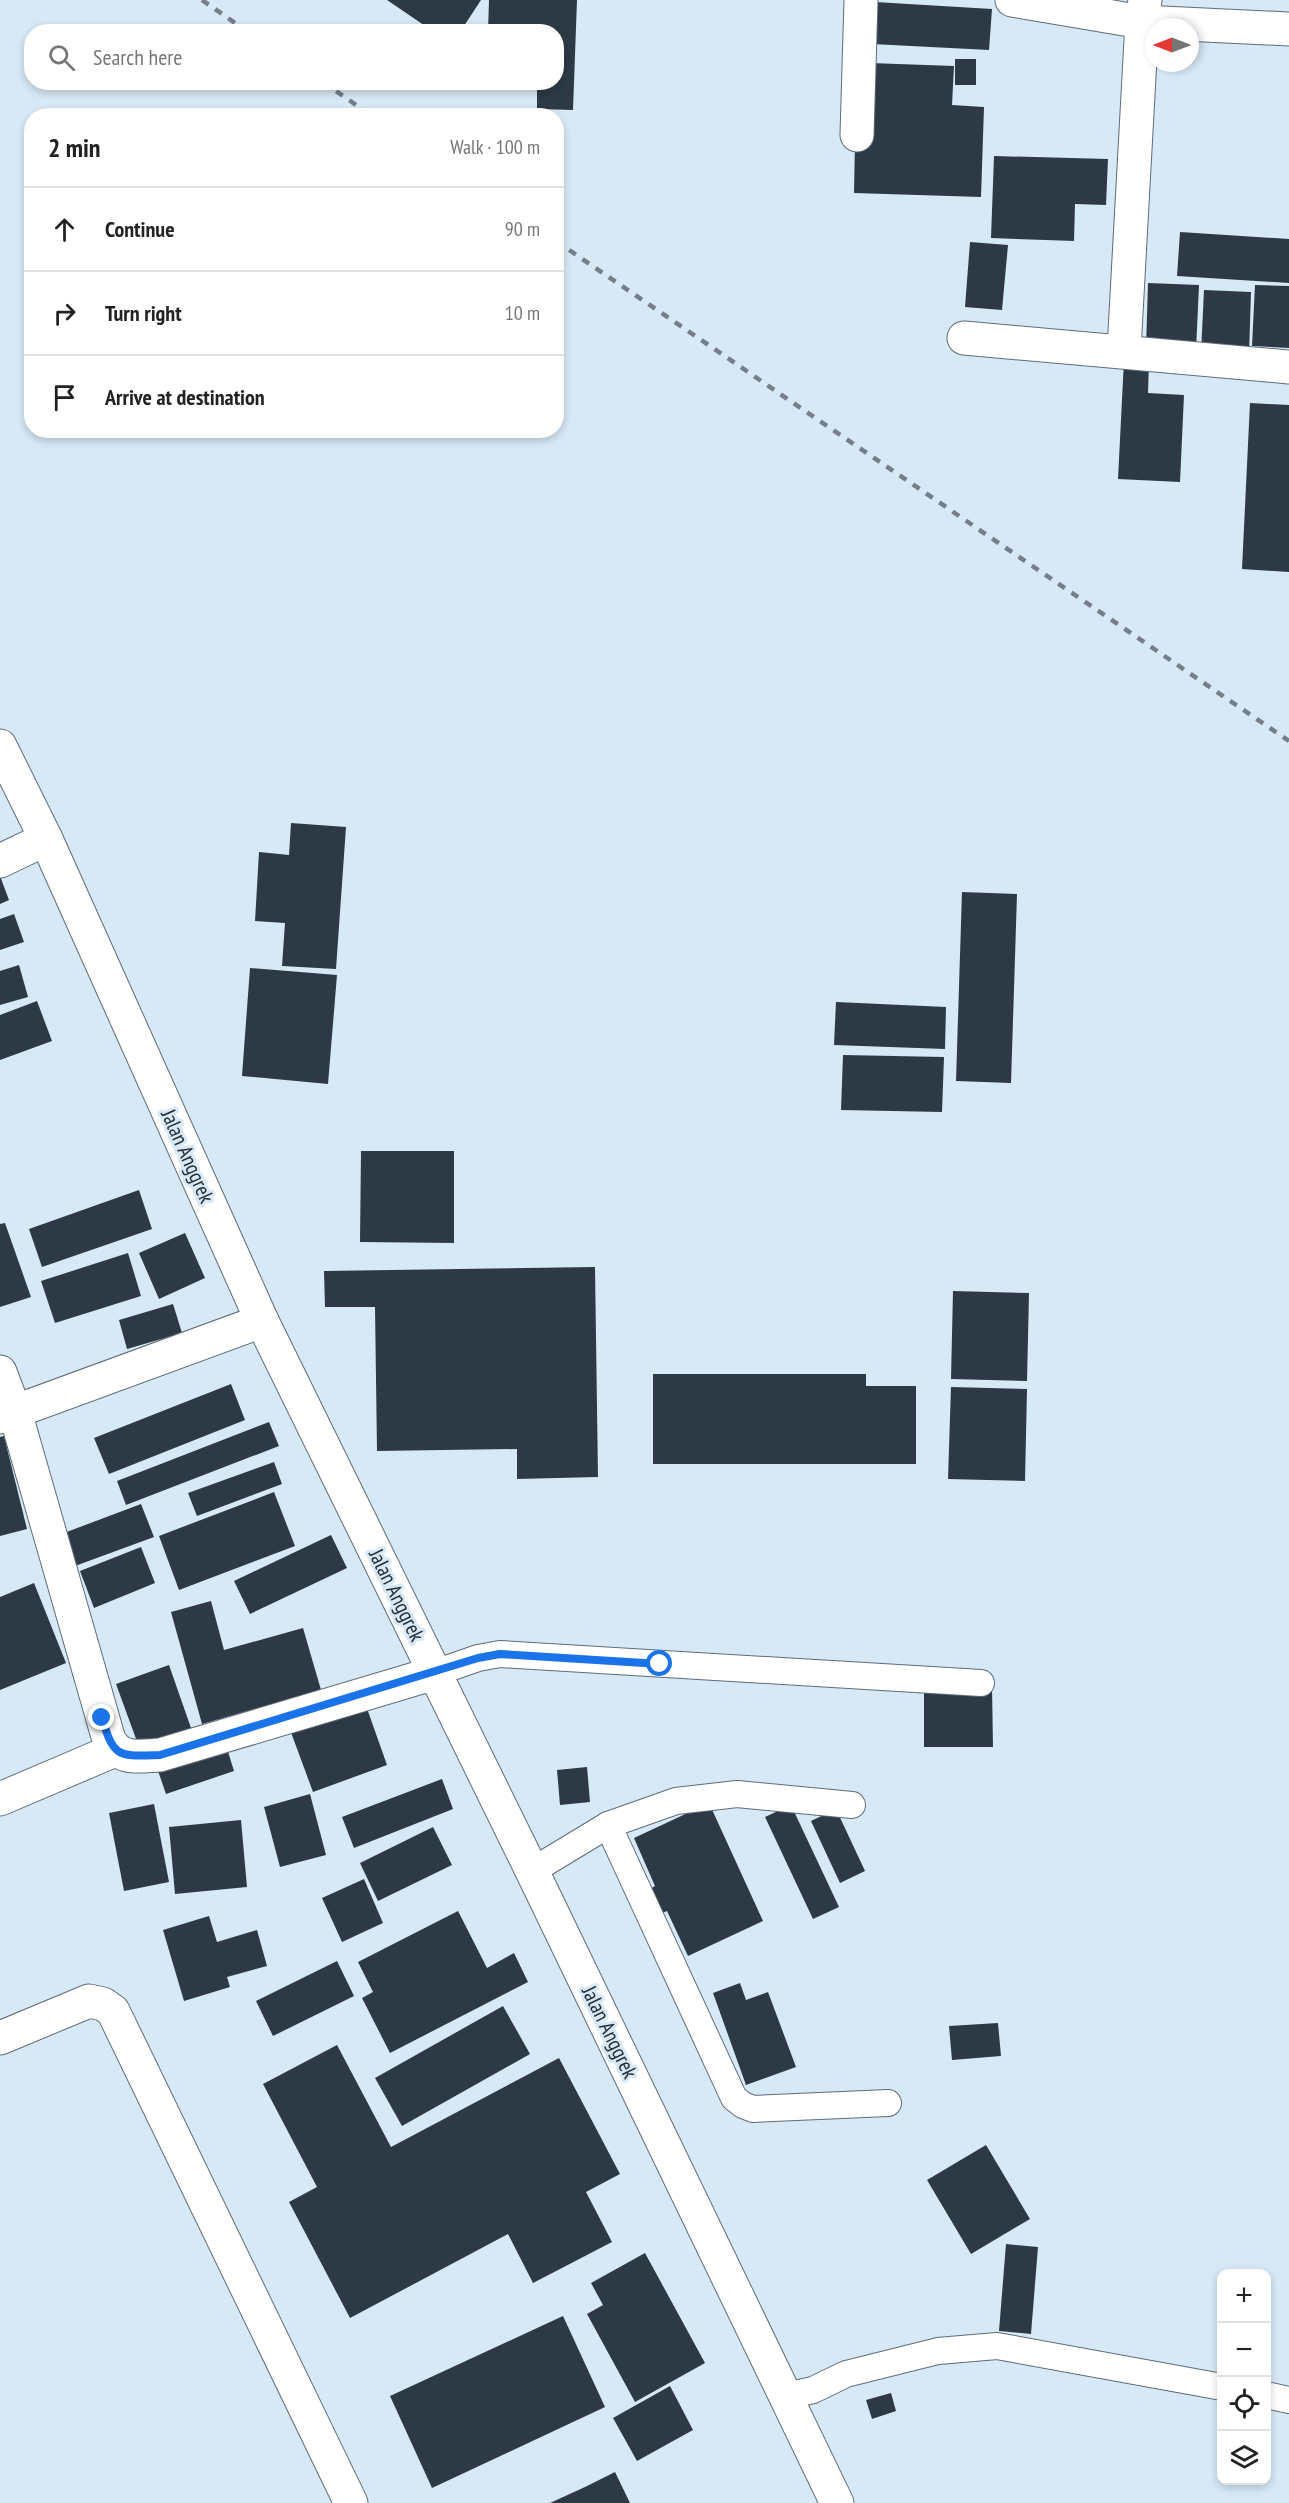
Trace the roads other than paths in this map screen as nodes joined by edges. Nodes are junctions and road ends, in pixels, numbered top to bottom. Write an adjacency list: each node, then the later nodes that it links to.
1 (861, 0): 5 (main road)
2 (1012, 0): 3 (main road)
3 (1143, 11): 4 (main road); 7 (main road)
4 (1289, 29)
5 (857, 135)
6 (964, 338): 7 (main road)
7 (1124, 351): 8 (main road)
8 (1289, 367)
9 (0, 746): 10 (main road, Jalan Anggrek)
10 (46, 839): 11 (main road); 12 (main road, Jalan Anggrek)
11 (0, 861)
12 (262, 1321): 14 (main road); 15 (main road, Jalan Anggrek)
13 (0, 1371): 14 (main road)
14 (8, 1414): 17 (main road)
15 (435, 1672): 16 (lane); 17 (main road); 21 (main road, Jalan Anggrek)
16 (981, 1683)
17 (115, 1750): 18 (main road)
18 (0, 1799)
19 (852, 1805): 20 (lane)
20 (608, 1825): 21 (lane); 23 (lane)
21 (532, 1871): 25 (main road, Jalan Anggrek)
22 (0, 2038): 28 (main road)
23 (888, 2103)
24 (1217, 2386): 25 (lane)
25 (799, 2393): 29 (main road, Jalan Anggrek)
26 (1271, 2397): 27 (lane)
27 (1289, 2400)
28 (351, 2503)
29 (837, 2503)

